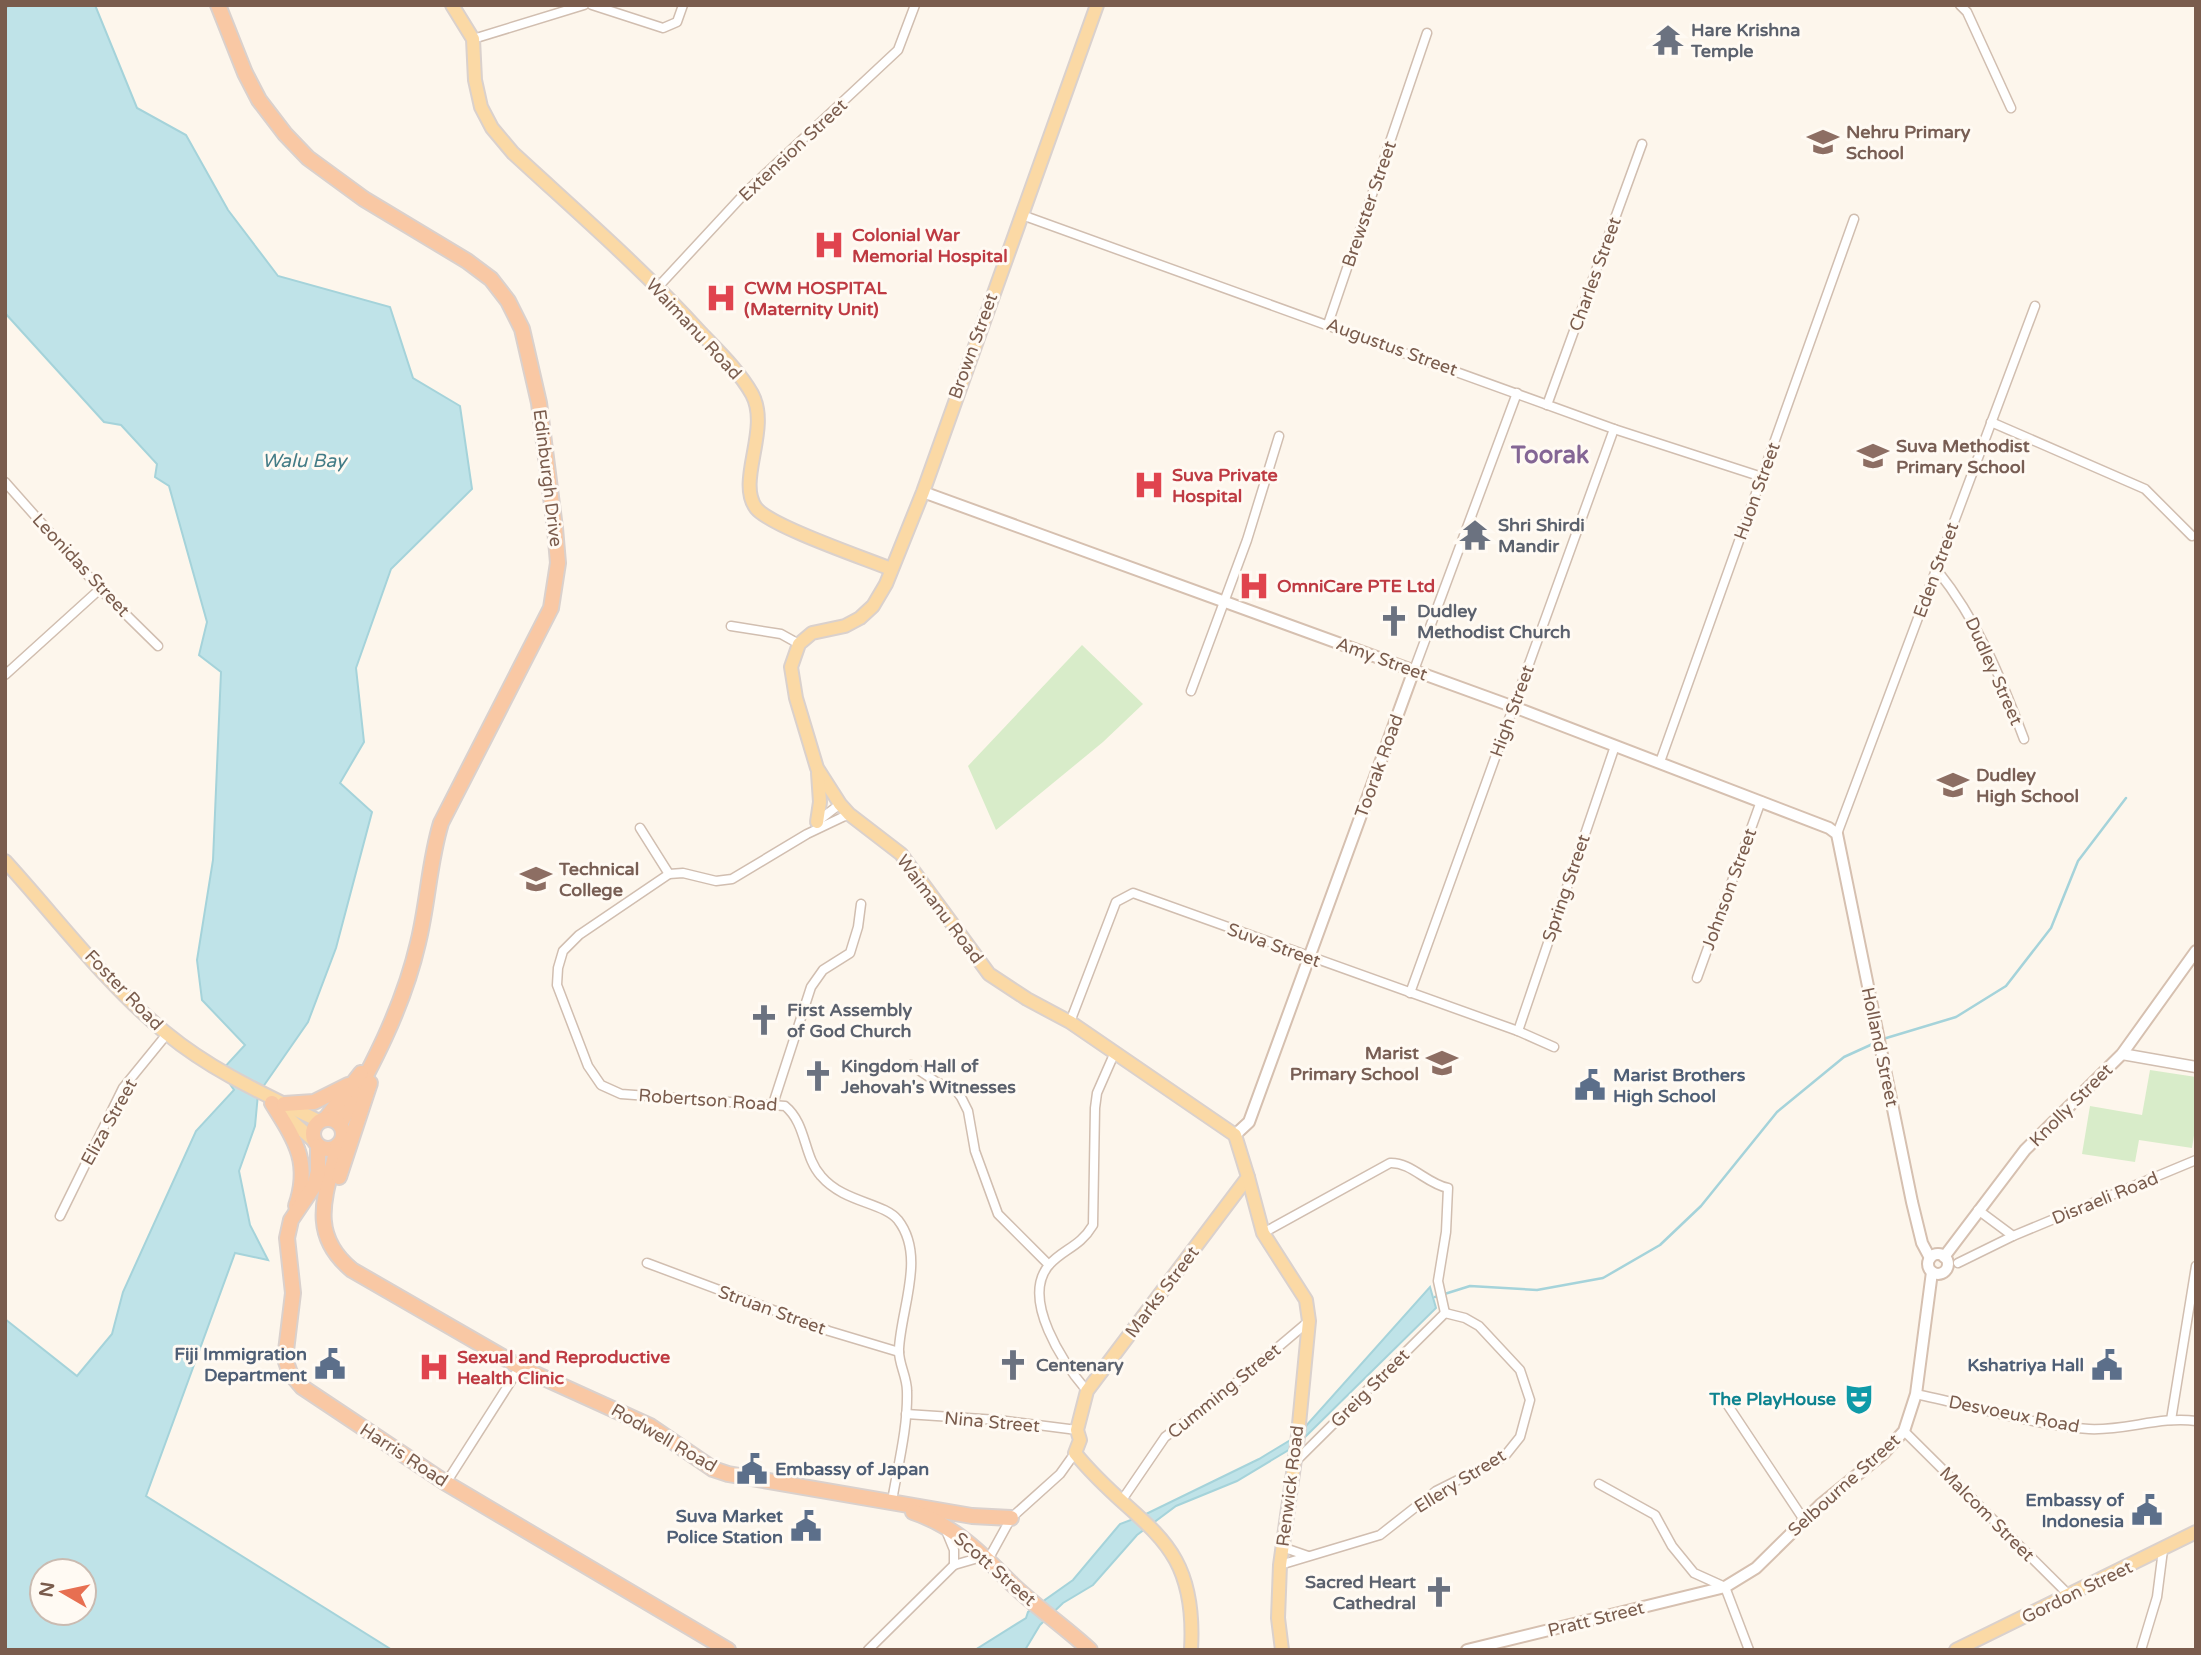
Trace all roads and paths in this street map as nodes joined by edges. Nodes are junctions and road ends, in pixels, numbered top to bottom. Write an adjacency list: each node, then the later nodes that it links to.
1 (218, 5): 61 (highway, Edinburgh Drive)
2 (452, 5): 11 (main road, Waimanu Road)
3 (584, 5): 11 (street)
4 (592, 5): 5 (street)
5 (683, 5)
6 (915, 5): 16 (street, Extension Street)
7 (1097, 5): 14 (main road, Brown Street)
8 (1974, 5): 9 (street)
9 (1963, 8): 12 (street)
10 (1427, 33): 18 (street, Brewster Street)
11 (473, 39): 16 (main road, Waimanu Road)
12 (2011, 108)
13 (1643, 144): 20 (street, Charles Street)
14 (1022, 215): 18 (street, Augustus Street); 26 (main road, Brown Street)
15 (1854, 219): 24 (street, Huon Street)
16 (657, 287): 28 (main road, Waimanu Road)
17 (2035, 306): 21 (street, Eden Street)
18 (1328, 324): 19 (street, Augustus Street)
19 (1517, 393): 20 (street, Augustus Street); 35 (street, Toorak Road)
20 (1547, 405): 22 (street, Augustus Street)
21 (1991, 422): 27 (street); 29 (street, Eden Street)
22 (1614, 429): 24 (street, Augustus Street); 38 (street, High Street)
23 (1279, 436): 31 (street)
24 (1762, 477): 41 (street, Huon Street)
25 (5, 482): 30 (street, Leonidas Street)
26 (923, 492): 28 (main road, Brown Street); 31 (main road, Amy Street)
27 (2192, 536)
28 (891, 569): 33 (main road)
29 (1937, 570): 39 (street, Dudley Street); 49 (street, Eden Street)
30 (100, 589): 34 (street, Leonidas Street); 36 (street)
31 (1224, 602): 35 (main road, Amy Street); 37 (street)
32 (731, 626): 33 (street)
33 (799, 644): 42 (main road, Waimanu Road)
34 (158, 646)
35 (1414, 670): 38 (main road, Amy Street); 54 (main road, Toorak Road)
36 (5, 675)
37 (1191, 691)
38 (1514, 706): 40 (main road, Amy Street); 56 (street, High Street)
39 (2024, 739)
40 (1615, 746): 41 (main road, Amy Street); 58 (street, Spring Street)
41 (1660, 762): 43 (main road, Amy Street)
42 (817, 768): 44 (main road, Waimanu Road); 46 (main road)
43 (1761, 801): 49 (main road, Amy Street); 55 (street, Johnson Street)
44 (839, 804): 45 (main road, Waimanu Road); 46 (street)
45 (849, 814): 48 (street); 57 (main road, Waimanu Road)
46 (817, 822): 48 (street)
47 (640, 828): 51 (street)
48 (807, 834): 51 (street)
49 (1837, 834): 82 (main road, Holland Street)
50 (5, 860): 59 (main road, Foster Road)
51 (669, 874): 68 (street, Robertson Road)
52 (861, 904): 68 (street)
53 (2196, 951): 63 (main road, Knolly Street)
54 (1309, 958): 56 (street, Suva Street); 57 (street, Suva Street); 70 (main road, Toorak Road)
55 (1697, 978)
56 (1410, 993): 58 (street, Suva Street)
57 (1070, 1022): 62 (main road, Waimanu Road)
58 (1518, 1031): 60 (street, Suva Street)
59 (167, 1034): 67 (main road, Foster Road); 76 (street, Eliza Street)
60 (1553, 1047)
61 (381, 1051): 66 (highway, Edinburgh Drive); 69 (highway, Edinburgh Drive); 78 (highway)
62 (1115, 1052): 70 (main road, Waimanu Road); 85 (street)
63 (2122, 1054): 65 (street); 75 (main road, Knolly Street)
64 (911, 1065): 85 (street)
65 (2196, 1067)
66 (352, 1083): 67 (highway); 69 (highway, Edinburgh Drive)
67 (273, 1101): 69 (main road, Foster Road); 71 (main road, Foster Road); 77 (highway)
68 (773, 1104): 90 (street, Robertson Road)
69 (328, 1121): 71 (highway); 72 (highway)
70 (1235, 1135): 74 (main road)
71 (316, 1143): 72 (highway); 77 (highway, Harris Road)
72 (338, 1145): 78 (highway)
73 (2196, 1160): 80 (street, Disraeli Road)
74 (1248, 1177): 79 (main road); 92 (main road, Marks Street)
75 (1978, 1210): 80 (street); 81 (main road, Knolly Street)
76 (60, 1216)
77 (291, 1220): 102 (highway, Harris Road)
78 (322, 1221): 91 (highway, Rodwell Road)
79 (1263, 1233): 88 (street); 89 (main road)
80 (2013, 1236): 84 (street, Disraeli Road)
81 (1944, 1257): 82 (main road); 87 (main road)
82 (1930, 1258): 87 (main road)
83 (647, 1263): 90 (street, Struan Street)
84 (1958, 1263)
85 (1049, 1265): 92 (street)
86 (2196, 1266): 96 (street)
87 (1932, 1272): 93 (main road, Selbourne Street)
88 (1445, 1313): 101 (street, Greig Street); 112 (street, Ellery Street)
89 (1308, 1321): 101 (main road, Renwick Road); 105 (street, Cumming Street)
90 (898, 1352): 95 (street, Robertson Road)
91 (520, 1367): 102 (street); 104 (highway, Rodwell Road)
92 (1087, 1391): 98 (main road, Marks Street)
93 (1916, 1394): 96 (street, Desvoeux Road); 99 (main road, Selbourne Street)
94 (1723, 1398): 107 (street)
95 (906, 1414): 98 (street, Nina Street); 104 (street, Robertson Road)
96 (2171, 1420): 97 (street, Desvoeux Road)
97 (2196, 1421)
98 (1077, 1430): 100 (main road, Marks Street)
99 (1904, 1431): 107 (main road, Selbourne Street); 117 (street, Malcom Street)
100 (1075, 1452): 105 (main road); 106 (street)
101 (1294, 1462): 110 (main road, Renwick Road)
102 (446, 1483): 119 (highway, Harris Road)
103 (1599, 1484): 116 (street)
104 (892, 1501): 106 (highway); 108 (highway, Scott Street)
105 (1126, 1503): 122 (main road)
106 (1011, 1518): 113 (street)
107 (1804, 1520): 116 (main road, Selbourne Street)
108 (944, 1525): 113 (highway, Scott Street); 115 (street)
109 (2196, 1532): 111 (main road, Gordon Street)
110 (1282, 1547): 112 (street); 114 (main road, Renwick Road)
111 (2163, 1550): 117 (main road, Gordon Street); 127 (street)
112 (1308, 1556): 114 (street, Ellery Street)
113 (987, 1557): 115 (street); 121 (highway, Scott Street)
114 (1280, 1564): 123 (main road, Renwick Road)
115 (954, 1565): 120 (street)
116 (1725, 1587): 124 (main road, Pratt Street); 125 (street)
117 (2070, 1596): 118 (main road, Gordon Street)
118 (1982, 1644): 126 (main road, Gordon Street)
119 (727, 1650)
120 (868, 1650)
121 (1090, 1650)
122 (1191, 1650)
123 (1282, 1650)
124 (1467, 1650)
125 (1749, 1650)
126 (1956, 1650)
127 (2141, 1650)

